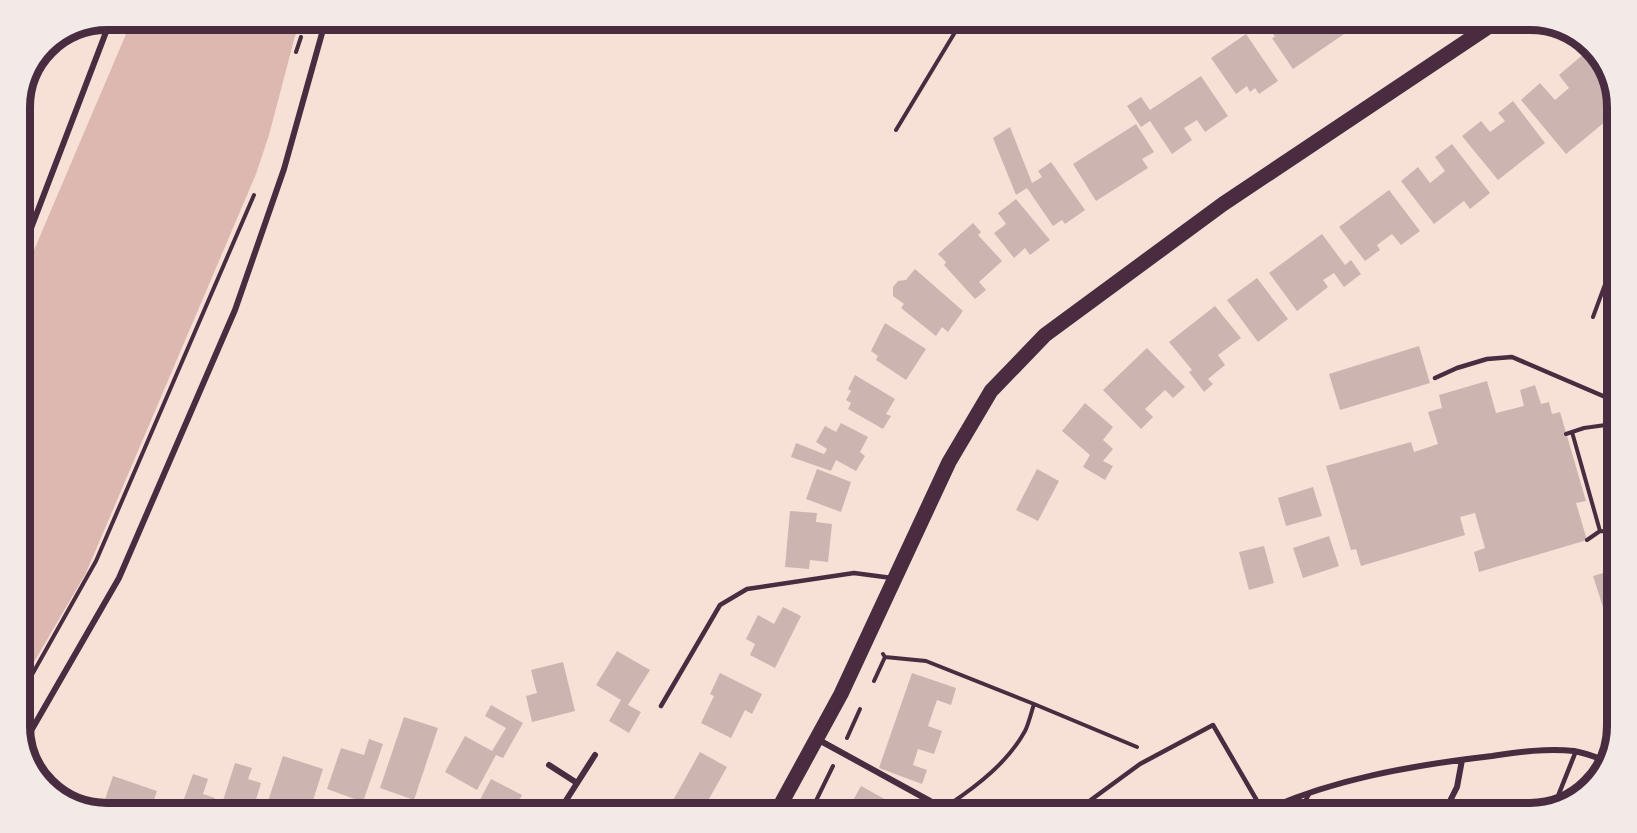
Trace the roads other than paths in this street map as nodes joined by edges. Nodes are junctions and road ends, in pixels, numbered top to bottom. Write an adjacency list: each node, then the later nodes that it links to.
1 (107, 30): 4 (street)
2 (323, 30): 9 (street)
3 (1485, 30): 7 (main road)
4 (30, 227)
5 (1435, 378): 6 (lane)
6 (1607, 398)
7 (894, 578): 8 (lane); 10 (main road)
8 (661, 706)
9 (30, 732)
10 (817, 739): 20 (main road); 21 (street)
11 (1575, 751): 13 (street); 14 (street); 18 (lane)
12 (595, 755): 16 (street)
13 (1599, 759)
14 (1462, 760): 17 (street); 26 (street)
15 (549, 765): 16 (street)
16 (577, 783): 19 (street)
17 (1309, 794): 24 (street); 25 (lane)
18 (1557, 797)
19 (564, 803)
20 (782, 803)
21 (931, 803)
22 (1085, 803): 23 (lane)
23 (1256, 803)
24 (1285, 803)
25 (1304, 803)
26 (1449, 803)

